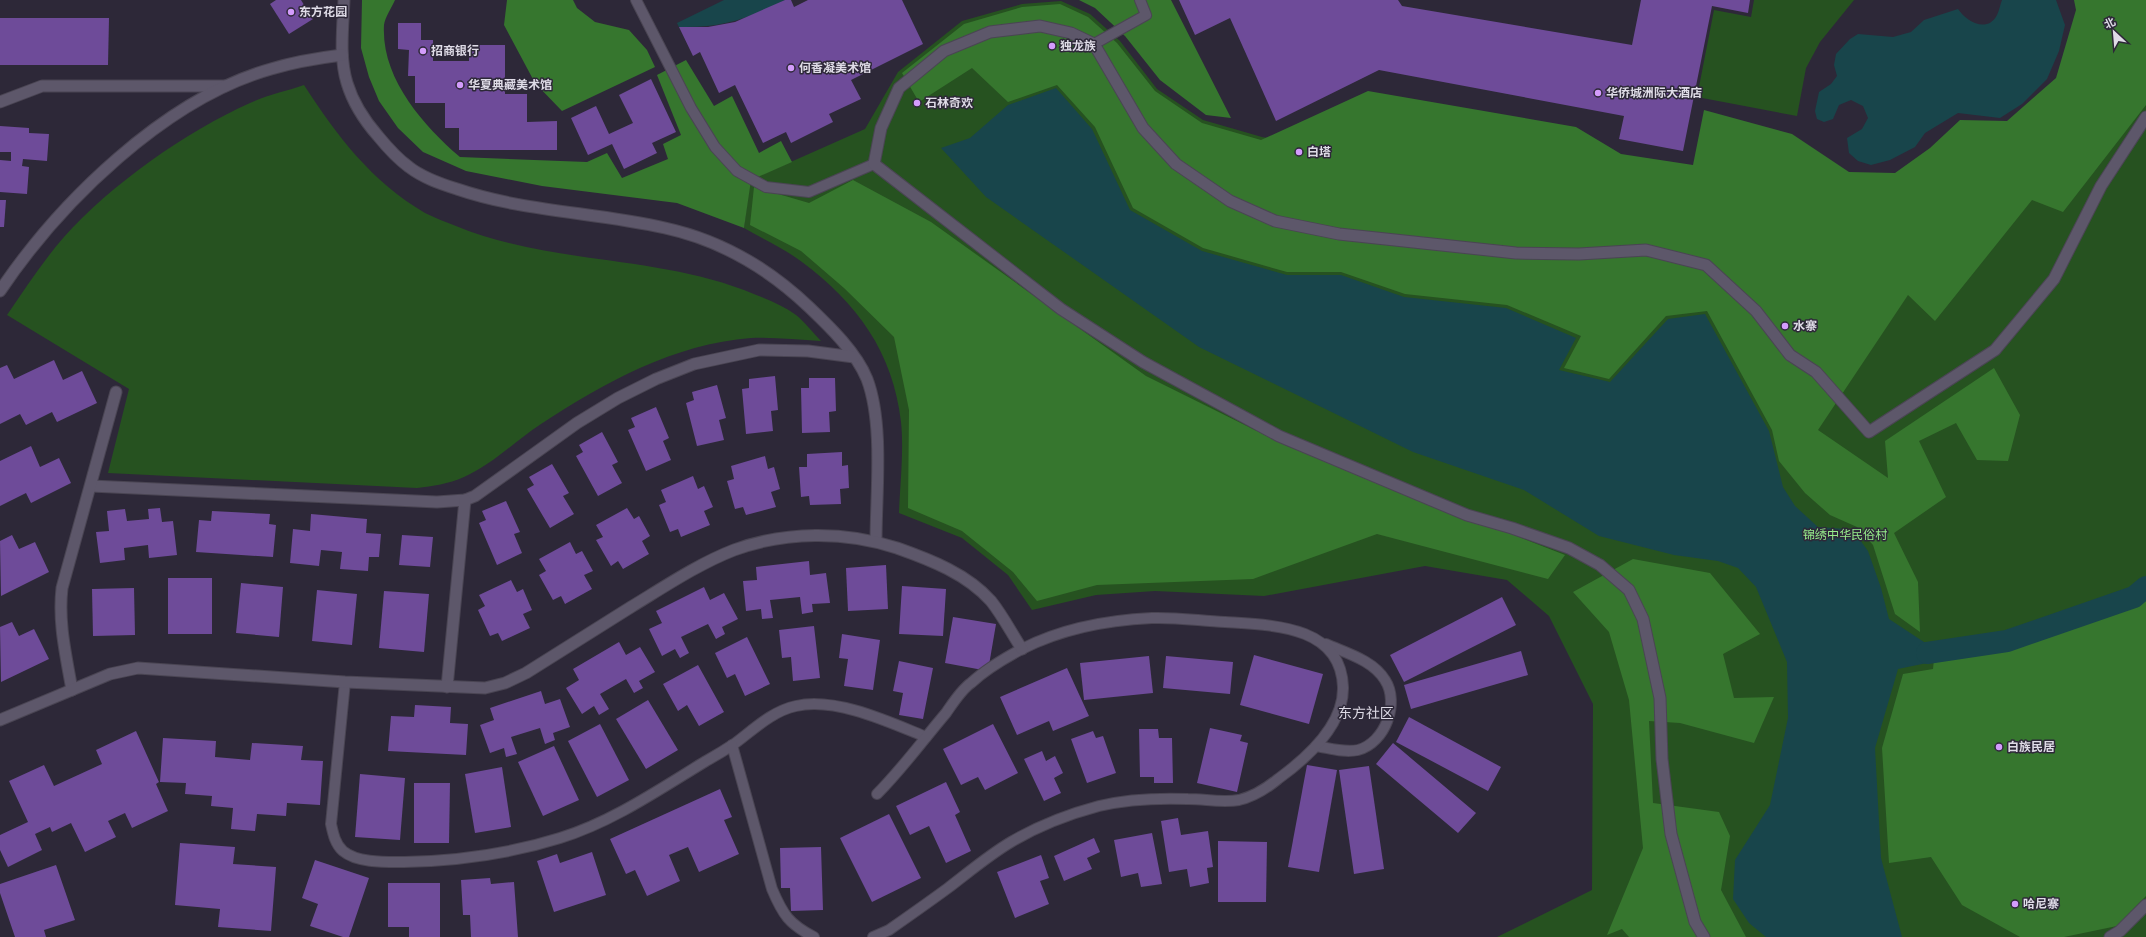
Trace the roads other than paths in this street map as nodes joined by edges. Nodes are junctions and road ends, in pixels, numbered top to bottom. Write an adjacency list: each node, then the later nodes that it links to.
1 (344, 0): 5 (street)
2 (636, 0): 9 (lane)
3 (1140, 0): 4 (lane)
4 (1094, 44): 8 (street); 9 (street)
5 (342, 55): 6 (street); 11 (street)
6 (227, 86): 7 (street); 10 (street)
7 (0, 102)
8 (2146, 118)
9 (874, 164): 29 (street)
10 (0, 291)
11 (854, 357): 14 (street); 15 (street)
12 (116, 392): 13 (street)
13 (91, 486): 14 (street); 20 (street)
14 (465, 500): 19 (street)
15 (876, 541): 17 (street); 19 (street)
16 (1319, 640): 17 (lane); 24 (lane); 24 (lane)
17 (1022, 649): 22 (lane)
18 (345, 682): 19 (street); 20 (street); 23 (lane)
19 (447, 688)
20 (72, 690): 21 (street)
21 (0, 720)
22 (926, 737): 23 (lane); 25 (lane)
23 (732, 745): 27 (lane)
24 (1316, 746): 28 (lane)
25 (877, 794)
26 (2146, 905): 30 (street)
27 (814, 937)
28 (872, 937)
29 (1704, 937)
30 (2110, 937)

